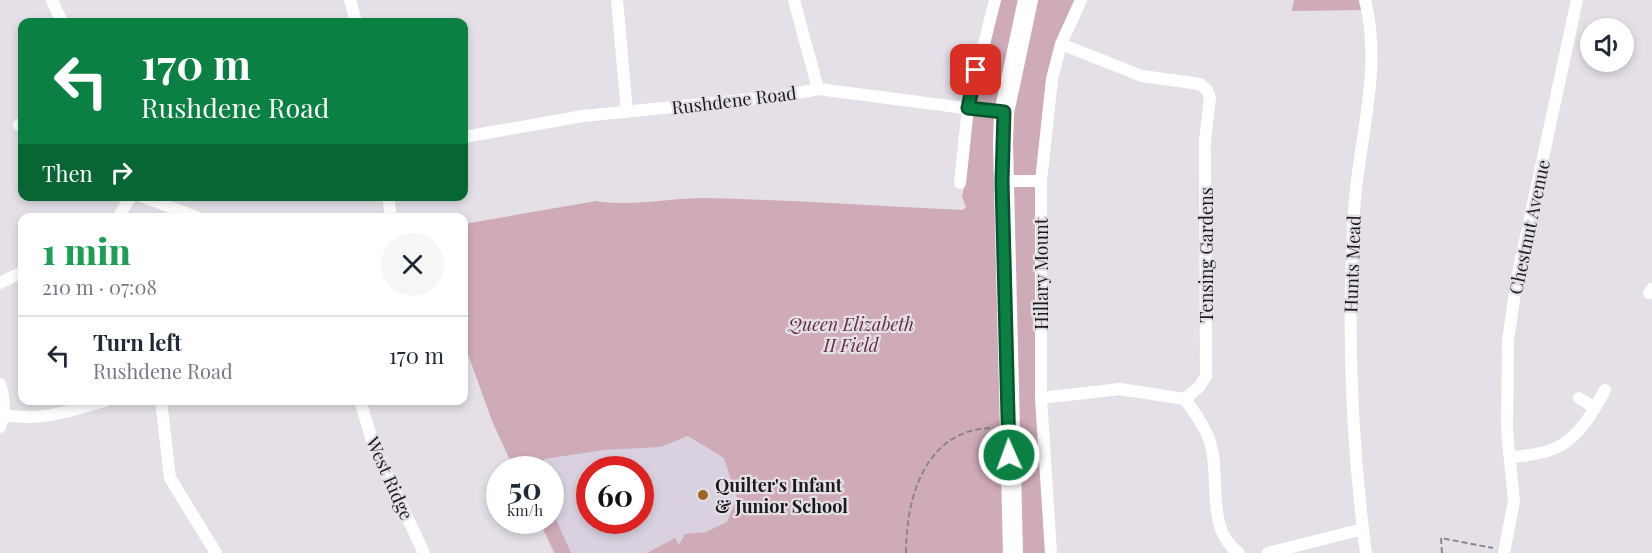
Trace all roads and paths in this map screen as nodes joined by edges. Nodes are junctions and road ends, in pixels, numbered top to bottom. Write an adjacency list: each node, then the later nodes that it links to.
1 (52, 0): 10 (street)
2 (350, 0): 11 (street)
3 (616, 0): 15 (street)
4 (794, 0): 13 (street)
5 (995, 0): 14 (street)
6 (1028, 0): 16 (main road)
7 (1081, 0): 12 (street, Hillary Mount)
8 (1365, 0): 37 (street, Hunts Mead)
9 (1577, 0): 36 (street, Chestnut Avenue)
10 (60, 18)
11 (355, 18)
12 (1061, 44): 19 (street, Hillary Mount); 29 (street, Tensing Gardens)
13 (818, 89): 14 (street, Rushdene Road); 15 (street, Rushdene Road)
14 (968, 108): 16 (street, Rushdene Road); 20 (street)
15 (627, 112): 17 (street, Rushdene Road)
16 (1004, 112): 18 (main road)
17 (468, 135)
18 (1002, 181): 19 (street); 35 (main road)
19 (1041, 182): 27 (street, Hillary Mount)
20 (960, 183)
21 (154, 201): 22 (street)
22 (186, 213)
23 (18, 274): 24 (street)
24 (0, 283)
25 (0, 384): 34 (street)
26 (1605, 390): 33 (street)
27 (1041, 398): 29 (street); 43 (street, Hillary Mount)
28 (1579, 398): 33 (street)
29 (1185, 399): 44 (street)
30 (91, 405): 34 (street)
31 (162, 405): 39 (street)
32 (361, 405): 40 (street, West Ridge)
33 (1595, 408): 36 (street)
34 (2, 421)
35 (1008, 432): 41 (path); 42 (main road)
36 (1511, 457): 38 (street, Chestnut Avenue)
37 (1363, 529): 45 (street); 46 (street, Hunts Mead)
38 (1504, 551): 47 (path)
39 (216, 553)
40 (424, 553)
41 (906, 553)
42 (1013, 553)
43 (1051, 553)
44 (1239, 553)
45 (1268, 553)
46 (1366, 553)
47 (1442, 553)

